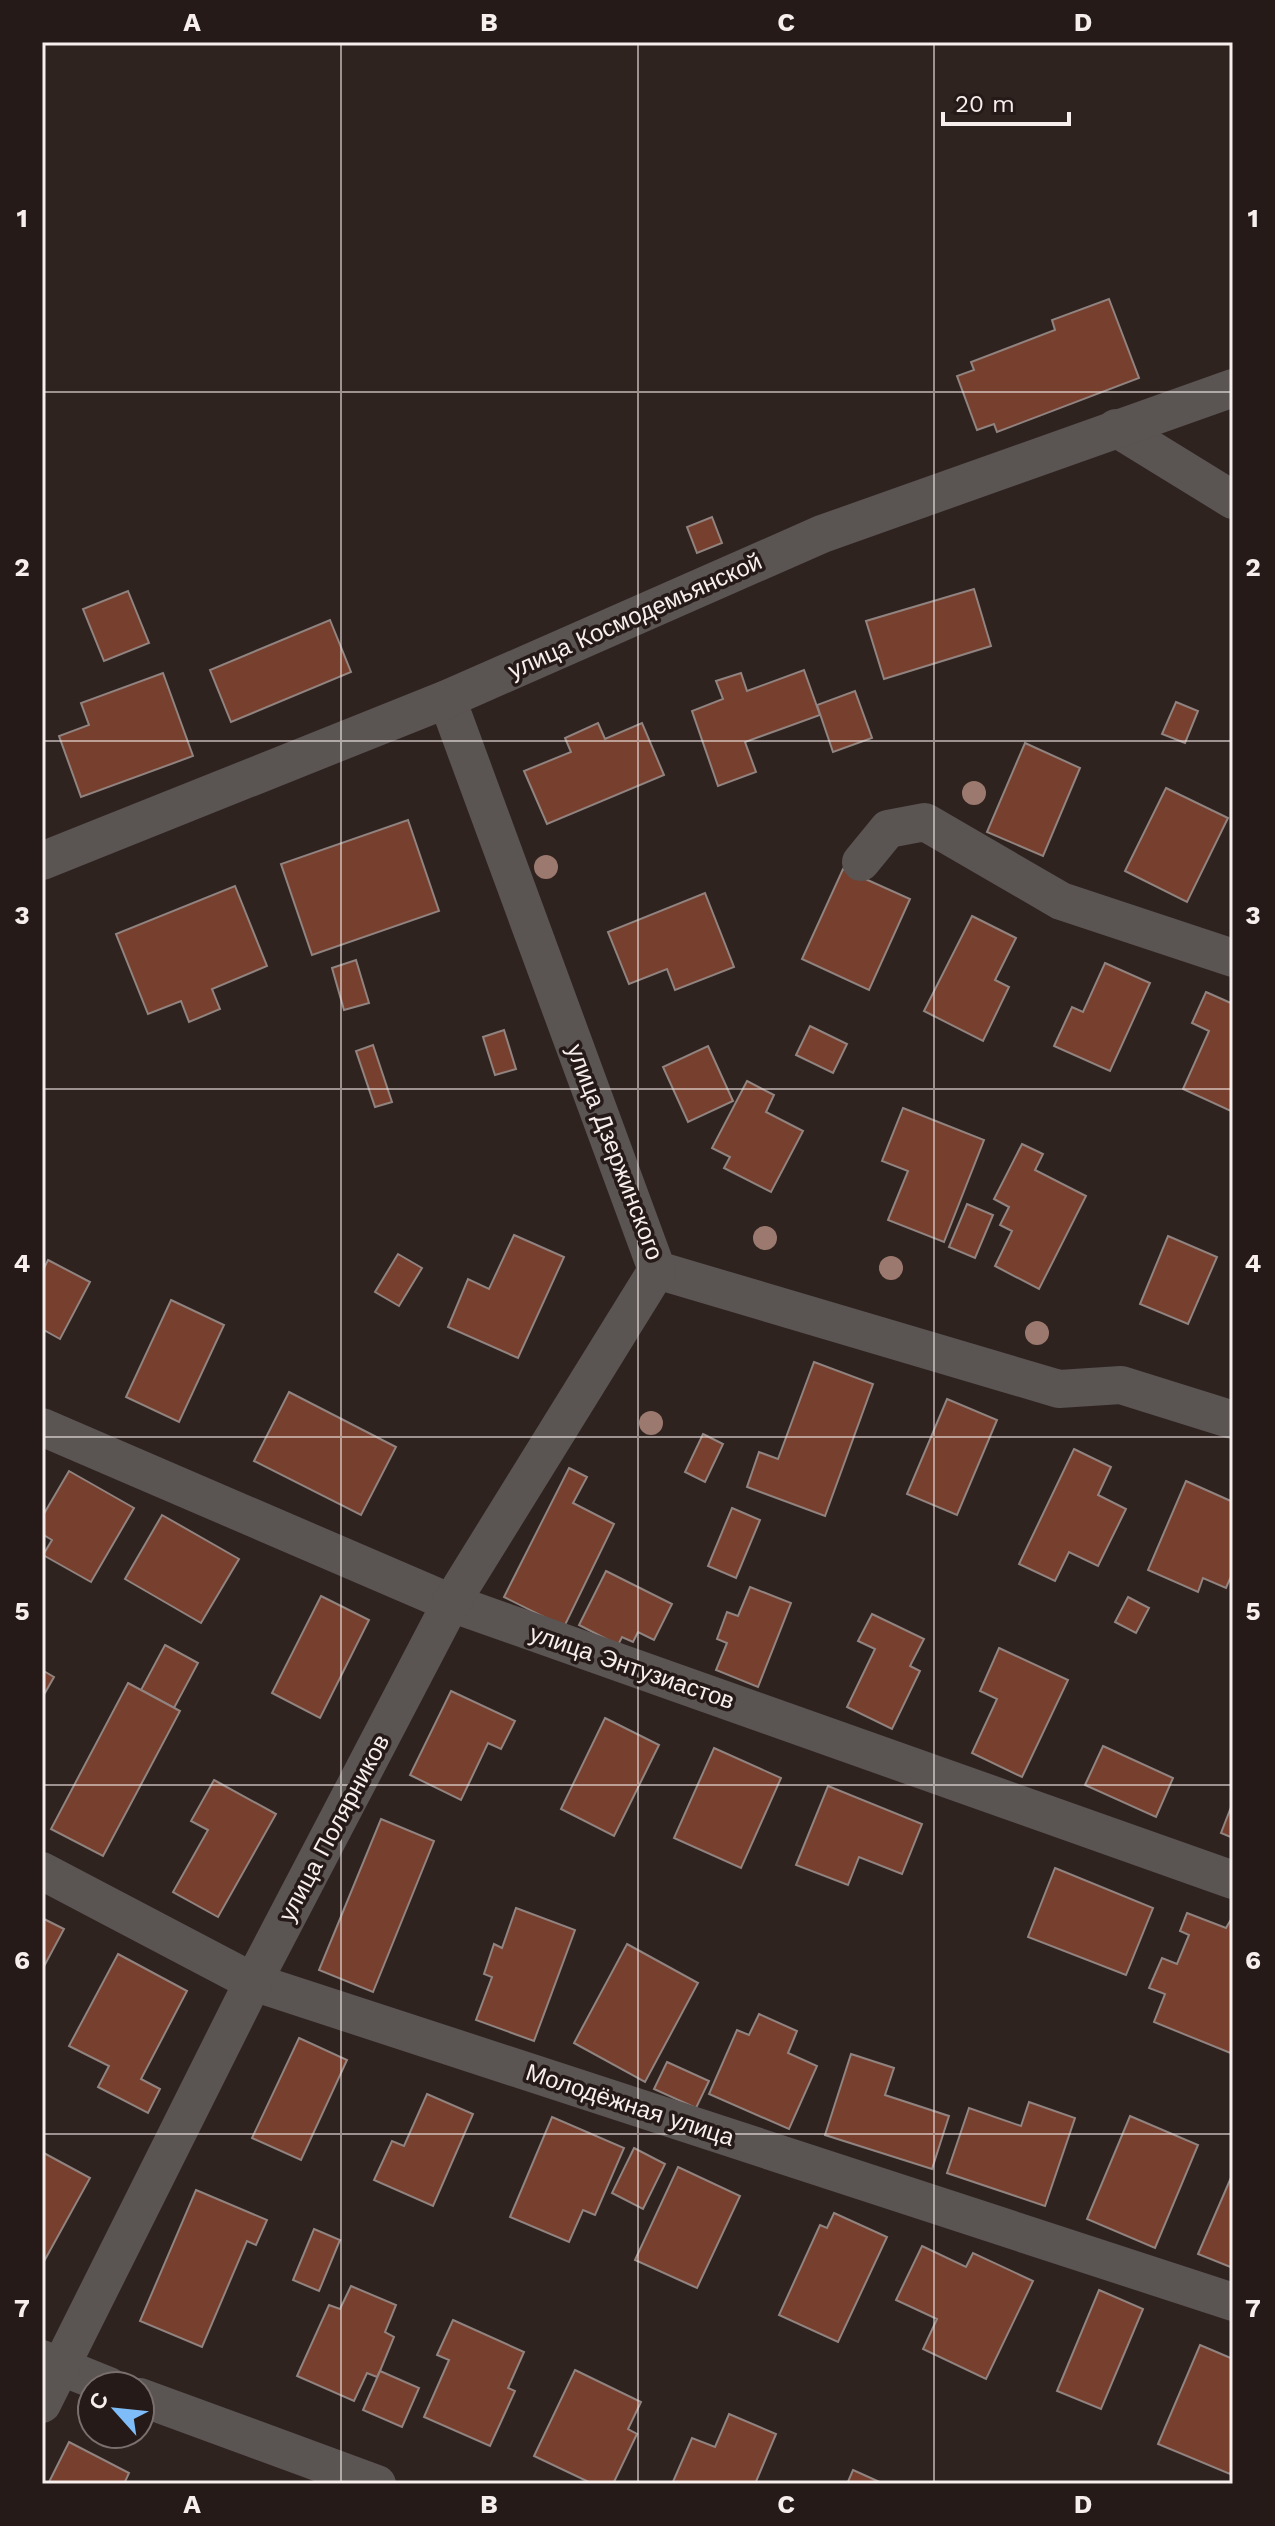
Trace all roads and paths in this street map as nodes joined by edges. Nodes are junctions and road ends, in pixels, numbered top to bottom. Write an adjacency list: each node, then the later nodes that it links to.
1 (1233, 388): 2 (street, улица Космодемьянской)
2 (1116, 428): 3 (street); 4 (street, улица Космодемьянской)
3 (1233, 500)
4 (447, 699): 5 (street, улица Космодемьянской); 8 (street, улица Дзержинского)
5 (42, 861)
6 (861, 862): 7 (street)
7 (1233, 958)
8 (657, 1270): 9 (street, улица Дзержинского); 11 (street, улица Полярников)
9 (1233, 1420)
10 (42, 1427): 11 (street, улица Энтузиастов)
11 (451, 1603): 13 (street, улица Энтузиастов); 14 (street, улица Полярников)
12 (42, 1871): 14 (street, Молодёжная улица)
13 (1233, 1880)
14 (253, 1982): 15 (street, Молодёжная улица); 16 (street, улица Полярников)
15 (1233, 2302)
16 (51, 2364): 17 (street); 19 (street, улица Полярников)
17 (76, 2373)
18 (156, 2403): 20 (street)
19 (42, 2404)
20 (377, 2484)

